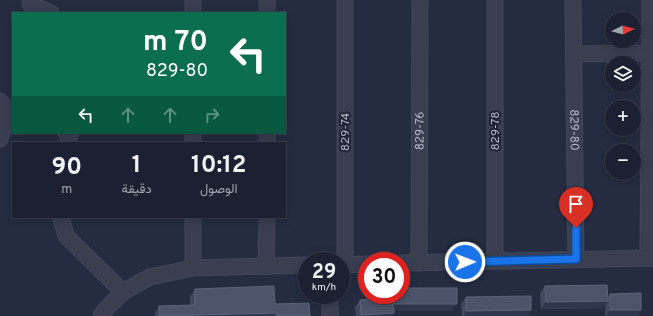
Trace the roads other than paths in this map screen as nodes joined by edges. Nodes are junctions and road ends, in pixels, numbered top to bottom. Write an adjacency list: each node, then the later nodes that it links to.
1 (193, 0): 10 (street)
2 (267, 0): 11 (street)
3 (344, 0): 19 (street, 829-74)
4 (420, 0): 24 (street, 829-76)
5 (495, 0): 22 (street, 829-78)
6 (573, 0): 13 (street, 829-80)
7 (650, 0): 12 (street)
8 (27, 6): 9 (street)
9 (48, 12)
10 (193, 12)
11 (267, 12)
12 (651, 53): 13 (street); 20 (street)
13 (574, 54): 21 (street, 829-80)
14 (6, 107): 15 (street)
15 (0, 139)
16 (61, 218): 28 (street)
17 (193, 218): 27 (street)
18 (266, 218): 26 (street)
19 (343, 252)
20 (650, 258): 21 (street)
21 (576, 259): 22 (street)
22 (495, 261): 24 (street)
23 (410, 263): 24 (street)
24 (419, 263)
25 (298, 265): 26 (street)
26 (266, 266): 27 (street)
27 (193, 268): 28 (street)
28 (123, 292): 30 (street)
29 (330, 304): 31 (street)
30 (102, 316)
31 (330, 316)

